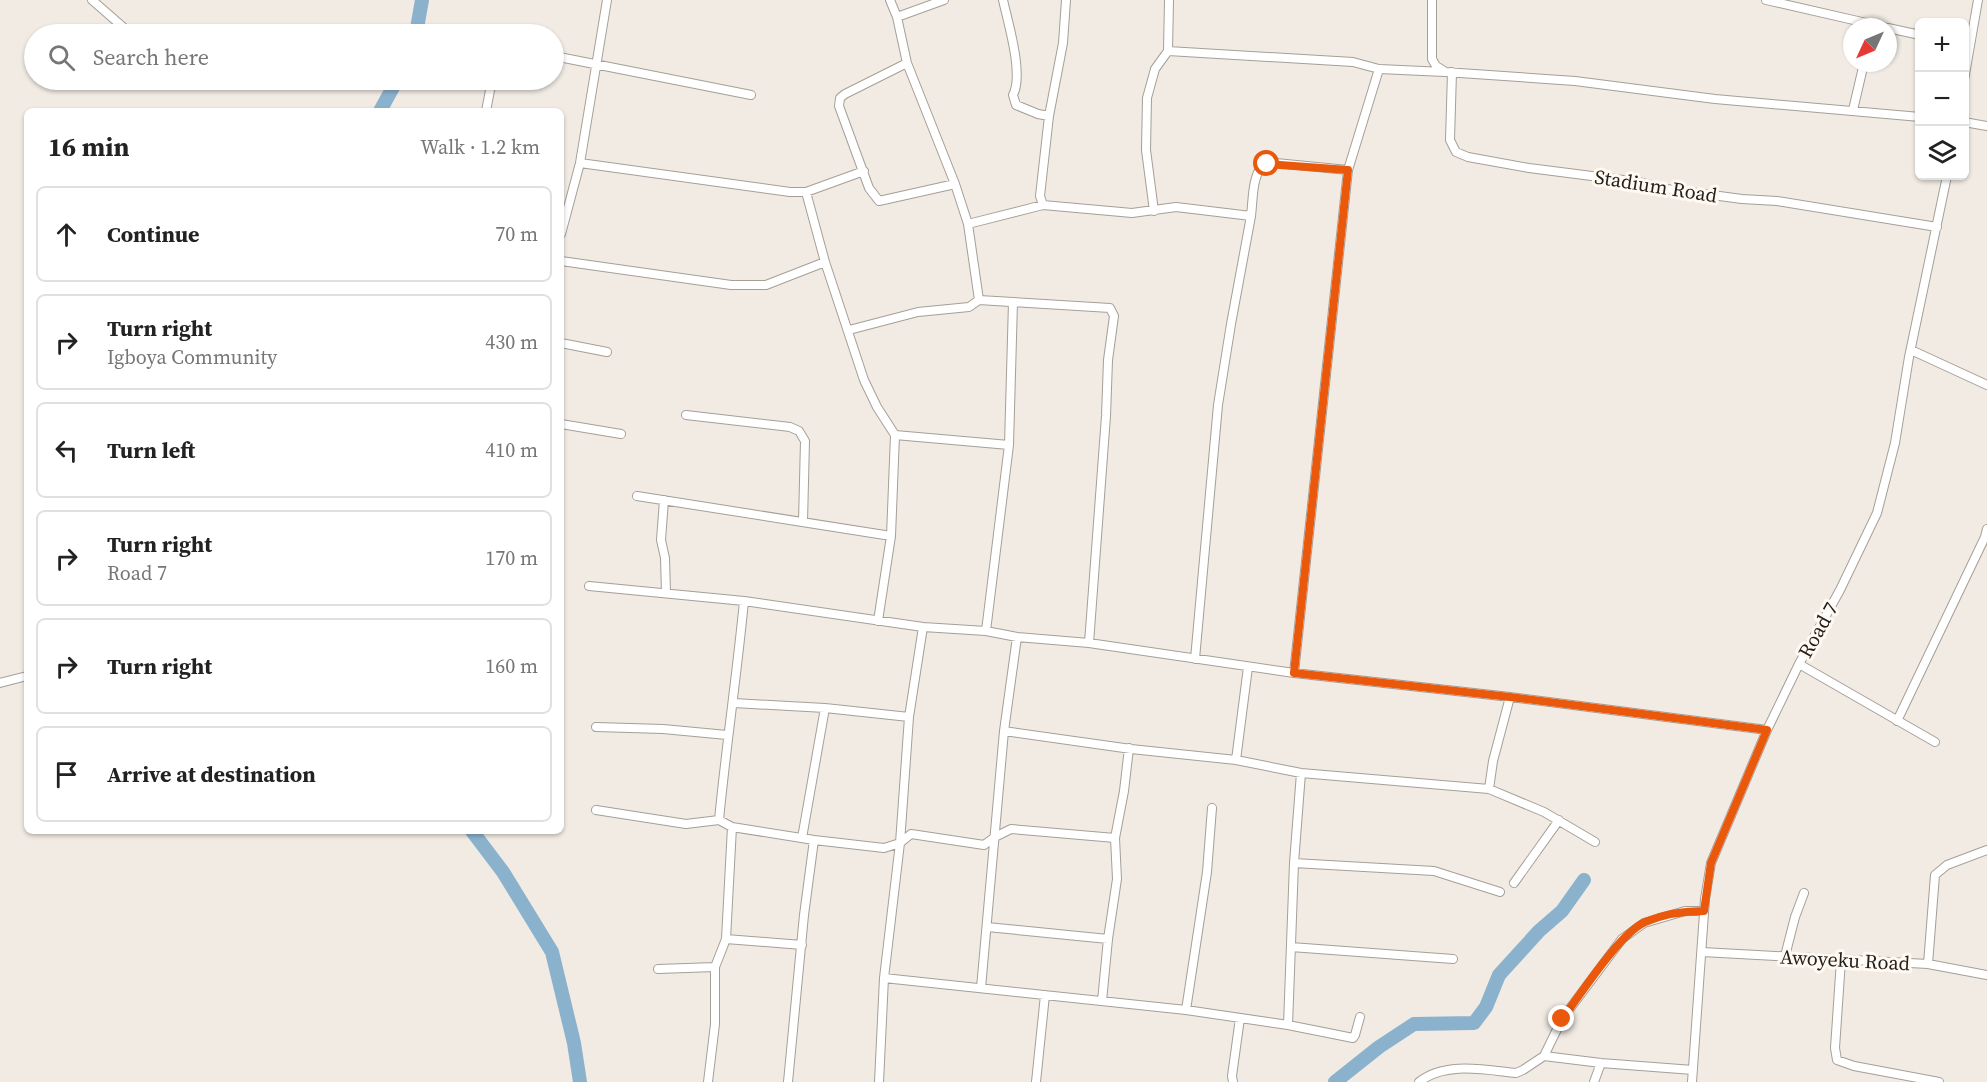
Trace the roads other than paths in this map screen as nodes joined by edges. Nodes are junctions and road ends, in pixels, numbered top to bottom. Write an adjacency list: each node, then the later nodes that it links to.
1 (92, 0): 15 (street)
2 (607, 0): 22 (street)
3 (890, 0): 13 (street)
4 (944, 0): 13 (street)
5 (1003, 0): 30 (street)
6 (1066, 0): 30 (street)
7 (1169, 0): 19 (street)
8 (1432, 0): 24 (street)
9 (1766, 0): 14 (street)
10 (1978, 0): 11 (street)
11 (1976, 10): 12 (street); 18 (street)
12 (1987, 13)
13 (897, 17): 21 (street)
14 (1843, 19)
15 (120, 24)
16 (1897, 30): 17 (street)
17 (1915, 34)
18 (1969, 38)
19 (1168, 51): 23 (street); 41 (street)
20 (564, 58): 22 (street)
21 (907, 63): 36 (street); 38 (street)
22 (595, 65): 27 (street); 34 (street)
23 (1379, 69): 24 (street); 35 (street)
24 (1449, 72): 29 (street); 45 (street, Stadium Road)
25 (1862, 72): 29 (street)
26 (490, 90): 28 (street)
27 (751, 95)
28 (487, 108)
29 (1853, 110): 31 (street)
30 (1049, 116): 40 (street)
31 (1915, 116)
32 (1969, 123): 33 (street)
33 (1987, 126)
34 (580, 163): 39 (street); 43 (street)
35 (1348, 170): 42 (street); 76 (street)
36 (864, 171): 38 (street); 39 (street)
37 (1946, 180): 45 (street, Road 7)
38 (955, 184): 44 (street)
39 (806, 192): 47 (street)
40 (1043, 205): 41 (street); 44 (street)
41 (1154, 211): 42 (street)
42 (1251, 216): 73 (street)
43 (564, 223)
44 (968, 224): 48 (street)
45 (1937, 227): 52 (street, Road 7)
46 (564, 261): 47 (street)
47 (825, 262): 50 (street)
48 (980, 300): 49 (street); 50 (street)
49 (1013, 302): 59 (street); 72 (street)
50 (849, 330): 58 (street)
51 (564, 344): 53 (street)
52 (1911, 350): 54 (street); 74 (street, Road 7)
53 (607, 352)
54 (1987, 385)
55 (686, 415): 62 (street)
56 (564, 424): 57 (street)
57 (621, 434)
58 (895, 435): 59 (street); 64 (street)
59 (1009, 445): 70 (street)
60 (637, 496): 61 (street)
61 (664, 500): 62 (street); 66 (street)
62 (803, 522): 64 (street)
63 (1986, 535): 83 (street)
64 (891, 536): 68 (street)
65 (589, 586): 66 (street)
66 (666, 593): 67 (street)
67 (744, 601): 68 (street); 80 (street)
68 (878, 621): 69 (street)
69 (923, 627): 70 (street); 82 (street)
70 (986, 631): 71 (street)
71 (1017, 637): 72 (street); 86 (street)
72 (1089, 643): 73 (street)
73 (1196, 659): 75 (street)
74 (1799, 664): 83 (street); 85 (street, Road 7)
75 (1248, 667): 76 (street); 90 (street)
76 (1294, 673): 79 (street)
77 (24, 677): 78 (street)
78 (0, 683)
79 (1510, 697): 85 (street); 92 (street)
80 (734, 703): 81 (street); 87 (street)
81 (825, 708): 82 (street); 99 (street)
82 (909, 717): 103 (street)
83 (1897, 721): 88 (street)
84 (596, 727): 87 (street)
85 (1767, 730): 109 (street, Road 7)
86 (1004, 732): 89 (street); 98 (street)
87 (727, 735): 95 (street)
88 (1935, 742)
89 (1129, 748): 90 (street); 100 (street)
90 (1236, 760): 91 (street)
91 (1301, 773): 92 (street); 105 (street)
92 (1489, 789): 96 (street)
93 (1212, 808): 127 (street)
94 (596, 810): 95 (street)
95 (718, 820): 97 (street)
96 (1559, 820): 102 (street); 106 (street)
97 (732, 827): 99 (street); 111 (street)
98 (995, 837): 100 (street); 103 (street); 110 (street)
99 (802, 838): 101 (street)
100 (1115, 838): 112 (street)
101 (814, 840): 103 (street); 113 (street)
102 (1595, 842)
103 (900, 843): 123 (street)
104 (1987, 850): 119 (street)
105 (1294, 863): 107 (street); 114 (street)
106 (1514, 883)
107 (1500, 892)
108 (1804, 893): 116 (street)
109 (1704, 911): 115 (street, Road 7); 131 (street)
110 (987, 927): 112 (street); 124 (street)
111 (726, 939): 113 (street); 120 (street)
112 (1108, 939): 126 (street)
113 (802, 945): 135 (street)
114 (1291, 947): 117 (street); 130 (street)
115 (1702, 952): 116 (street, Awoyeku Road); 133 (street, Road 7)
116 (1785, 956): 118 (street, Awoyeku Road)
117 (1453, 959)
118 (1841, 960): 119 (street, Awoyeku Road); 142 (street)
119 (1928, 964): 122 (street, Awoyeku Road)
120 (716, 967): 121 (street); 134 (street)
121 (657, 969)
122 (1987, 975)
123 (884, 978): 124 (street); 136 (street)
124 (981, 988): 125 (street)
125 (1045, 995): 126 (street); 137 (street)
126 (1102, 1001): 127 (street)
127 (1186, 1010): 129 (street)
128 (1360, 1017): 130 (street)
129 (1240, 1018): 130 (street); 138 (street)
130 (1288, 1025)
131 (1544, 1056): 132 (street); 139 (street)
132 (1601, 1063): 133 (street); 140 (street)
133 (1693, 1070): 141 (street, Road 7)
134 (708, 1082)
135 (788, 1082)
136 (879, 1082)
137 (1036, 1082)
138 (1233, 1082)
139 (1419, 1082)
140 (1594, 1082)
141 (1692, 1082)
142 (1939, 1082)

